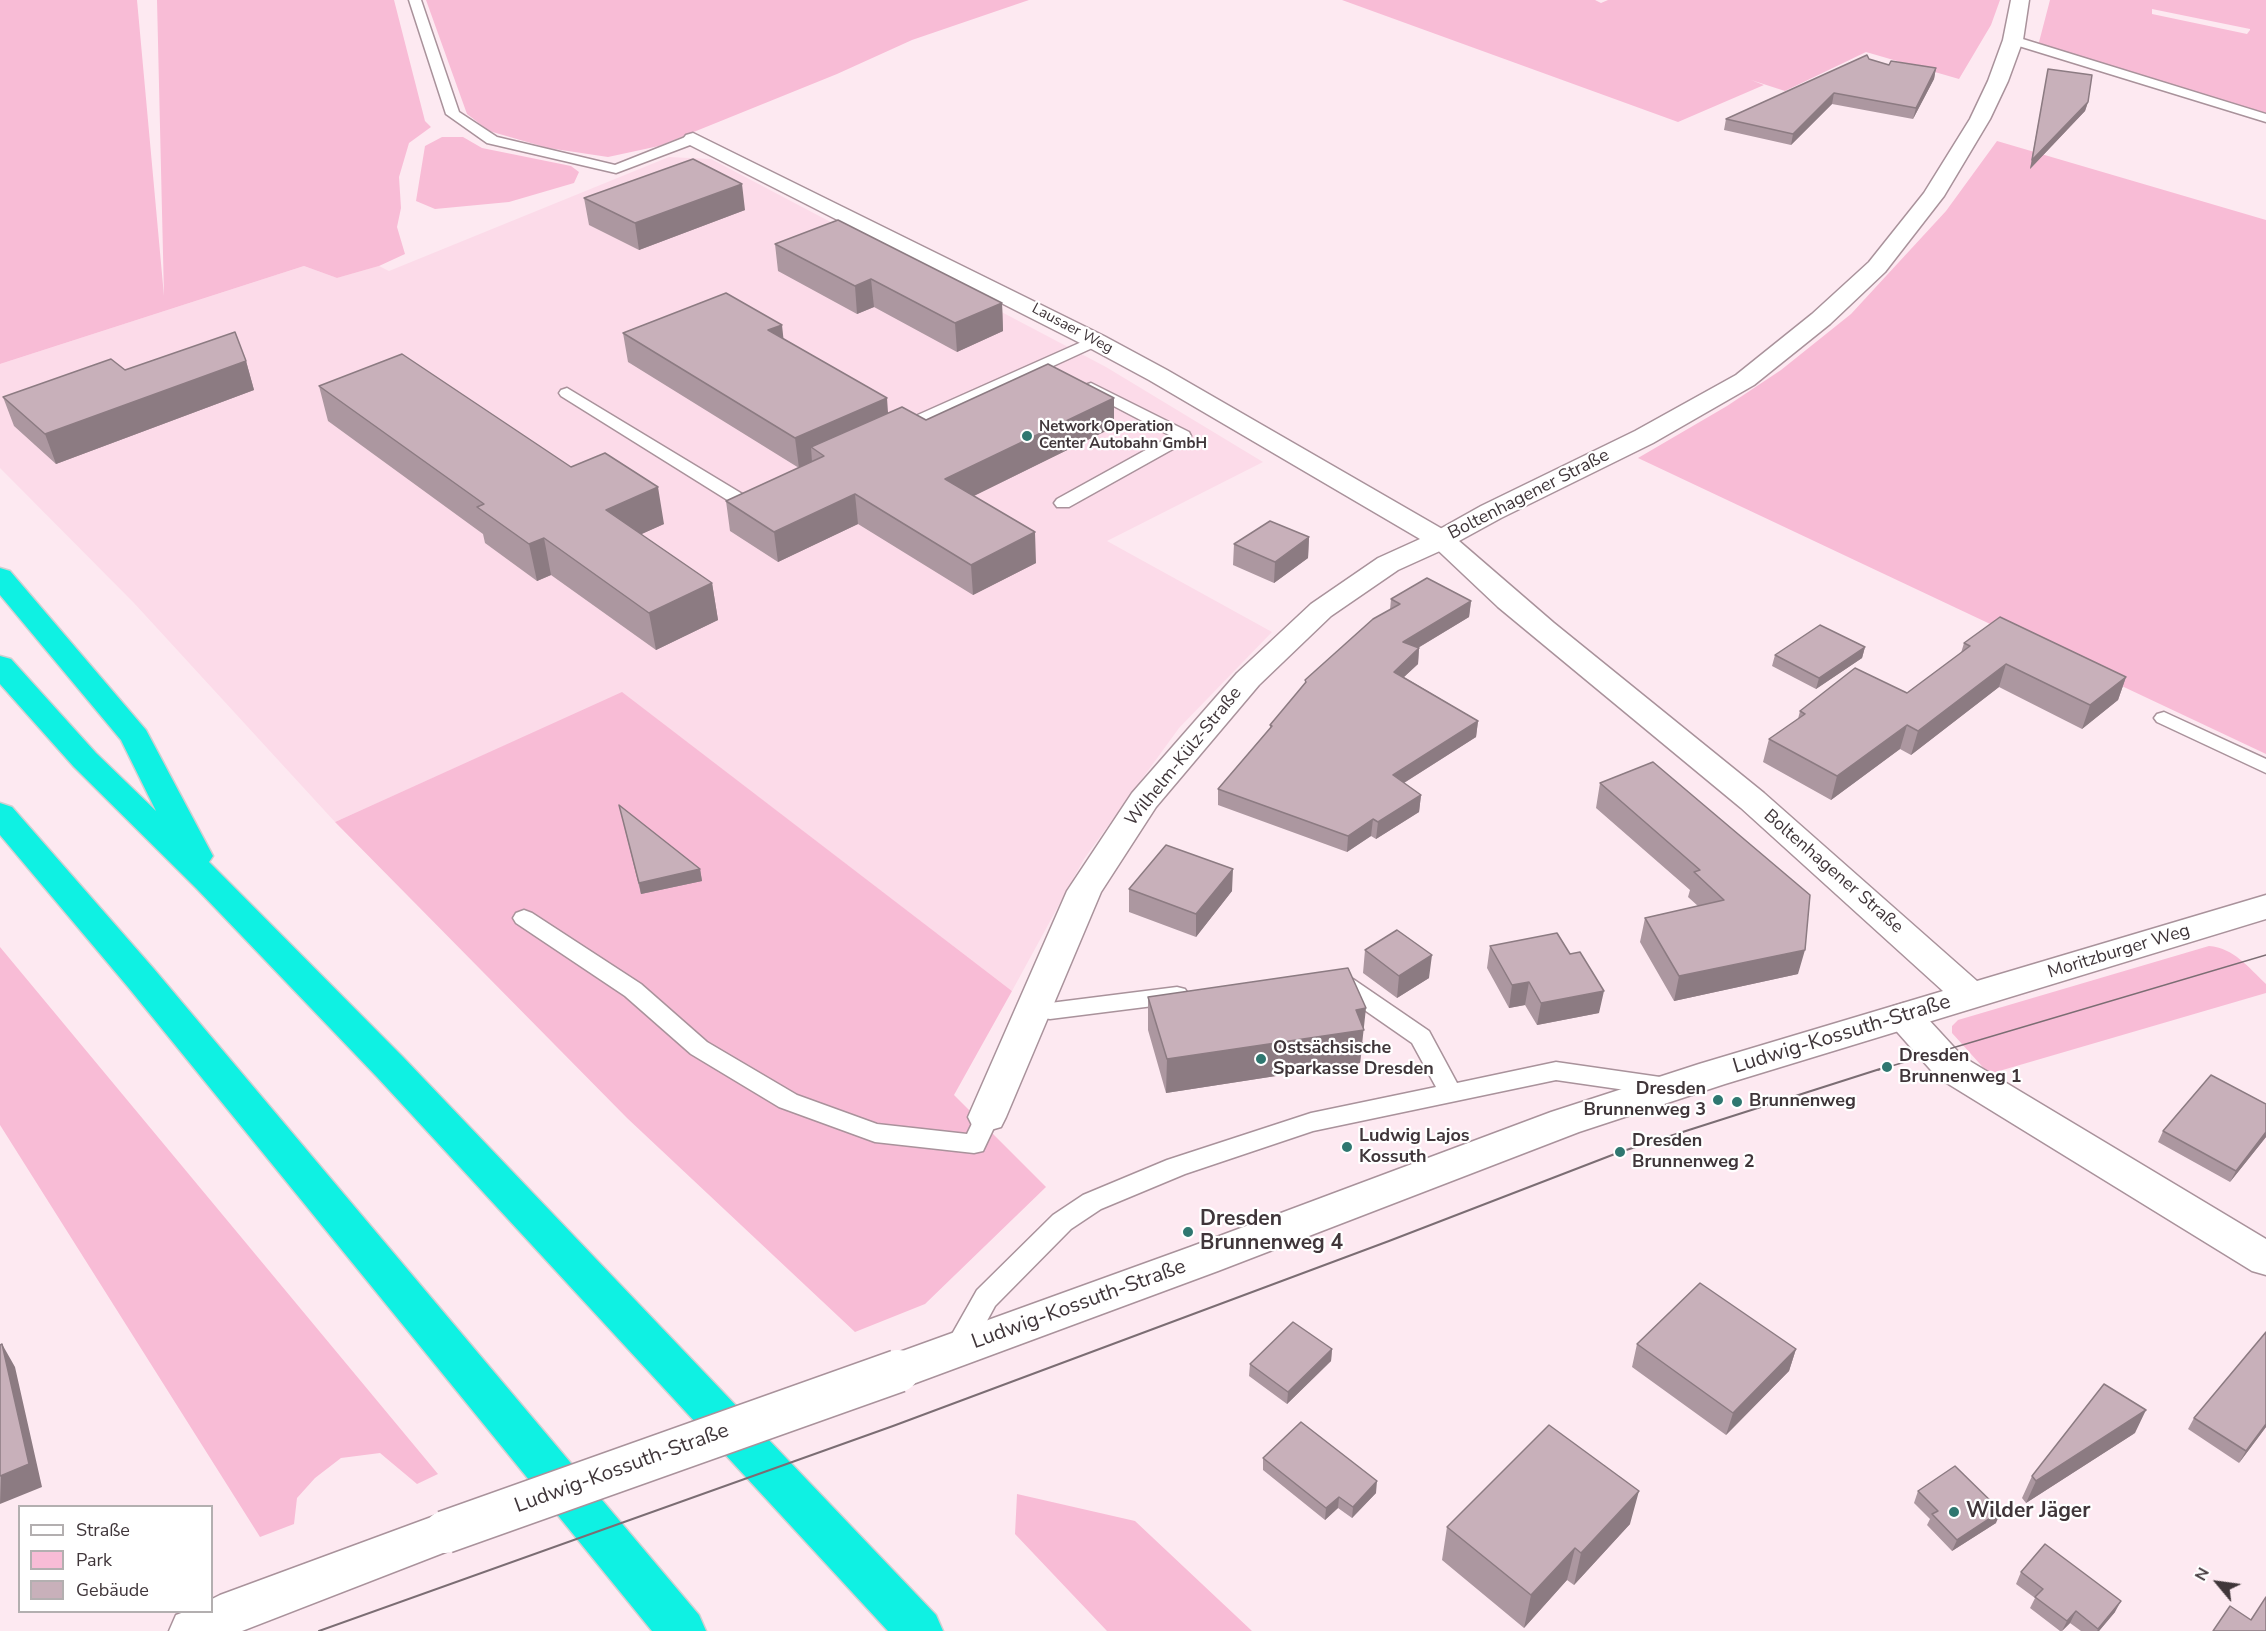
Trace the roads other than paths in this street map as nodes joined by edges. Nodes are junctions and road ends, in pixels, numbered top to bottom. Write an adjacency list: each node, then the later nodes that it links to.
1 (415, 0): 5 (lane)
2 (2020, 0): 3 (street, Boltenhagener Straße)
3 (2013, 40): 4 (lane); 12 (street, Boltenhagener Straße)
4 (2266, 118)
5 (693, 139): 6 (street, Lausaer Weg)
6 (1095, 341): 7 (lane); 12 (street, Lausaer Weg)
7 (1045, 364): 9 (lane); 11 (lane)
8 (567, 393): 10 (lane)
9 (883, 438)
10 (775, 487)
11 (1064, 503)
12 (1441, 540): 23 (street, Boltenhagener Straße); 24 (street, Wilhelm-Külz-Straße)
13 (0, 577): 18 (highway)
14 (0, 665): 18 (highway)
15 (2164, 718): 16 (lane)
16 (2266, 767)
17 (0, 814): 32 (highway)
18 (208, 880): 33 (highway)
19 (2266, 907): 23 (street, Moritzburger Weg)
20 (524, 918): 28 (lane)
21 (1312, 984): 27 (lane)
22 (1200, 992): 24 (lane)
23 (1971, 997): 25 (street, Ludwig-Kossuth-Straße)
24 (1034, 1009): 28 (street, Wilhelm-Külz-Straße)
25 (1904, 1016): 26 (street, Ludwig-Kossuth-Straße); 29 (street)
26 (1671, 1088): 27 (lane); 30 (street, Ludwig-Kossuth-Straße)
27 (1451, 1093): 30 (lane)
28 (987, 1117)
29 (2266, 1258)
30 (957, 1350): 31 (street, Ludwig-Kossuth-Straße, bridge)
31 (193, 1631)
32 (682, 1631)
33 (918, 1631)

